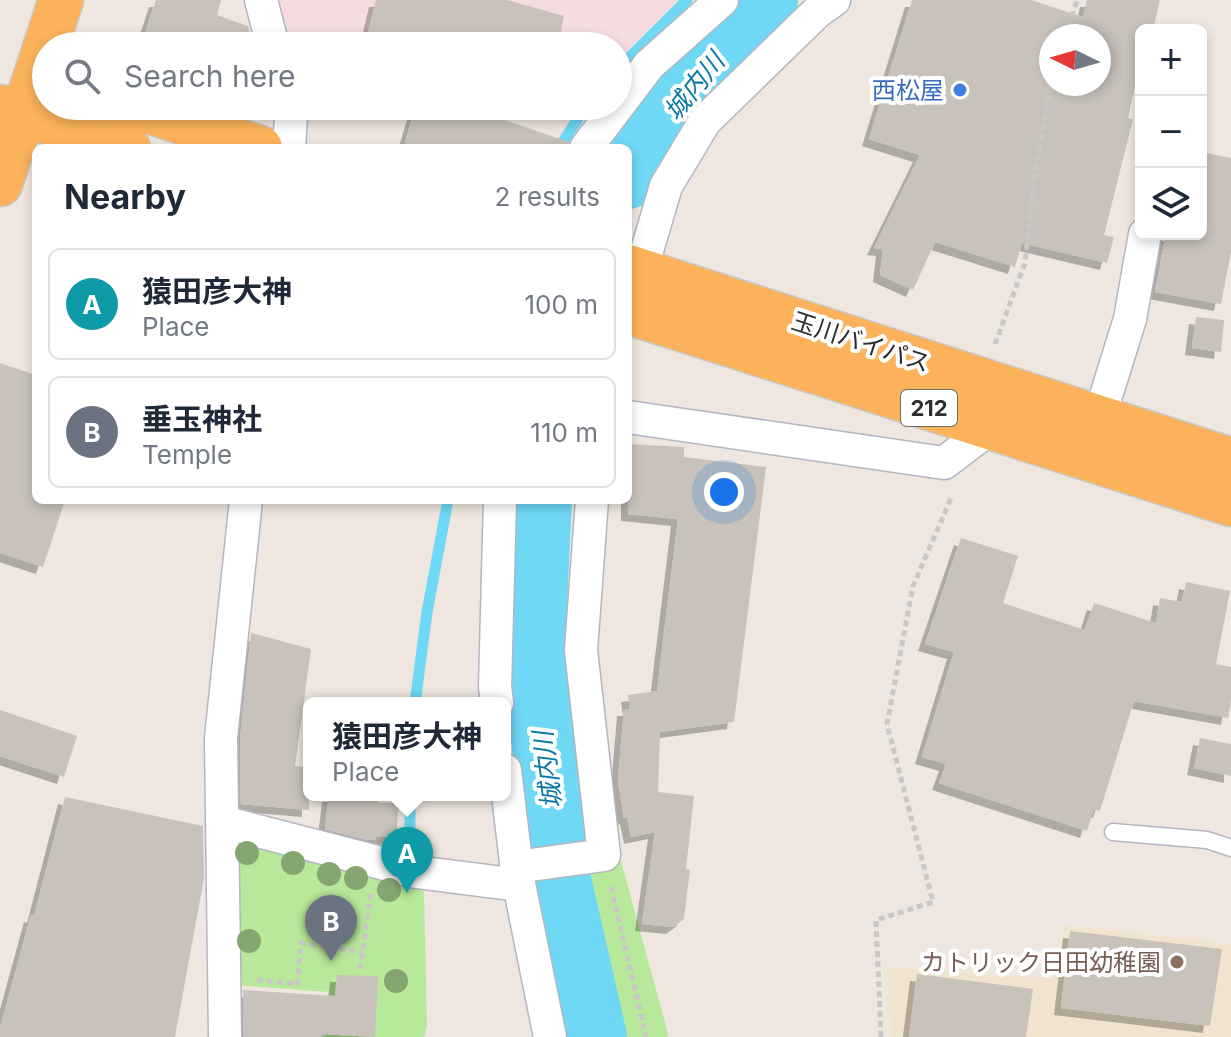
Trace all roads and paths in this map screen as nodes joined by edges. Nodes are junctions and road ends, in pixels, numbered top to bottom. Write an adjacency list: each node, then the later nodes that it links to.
1 (61, 0): 7 (highway)
2 (261, 0): 8 (street)
3 (722, 0): 11 (street)
4 (834, 0): 23 (street)
5 (1077, 0): 6 (path)
6 (1070, 24)
7 (46, 32)
8 (269, 32)
9 (32, 63): 10 (highway)
10 (21, 87): 21 (highway)
11 (632, 87)
12 (1049, 96): 25 (path)
13 (79, 120): 17 (highway)
14 (175, 120): 18 (highway)
15 (291, 120): 19 (street)
16 (607, 120): 20 (street)
17 (121, 144)
18 (248, 144)
19 (289, 144)
20 (589, 144)
21 (0, 184)
22 (1144, 240): 27 (street)
23 (634, 269): 27 (highway, 玉川バイパス / 212)
24 (632, 313): 28 (highway, 玉川バイパス / 212)
25 (993, 349)
26 (632, 418): 28 (street)
27 (1099, 418): 29 (highway, 玉川バイパス / 212)
28 (990, 428): 34 (highway, 玉川バイパス / 212)
29 (1231, 460)
30 (956, 487): 49 (path)
31 (246, 504): 37 (street)
32 (500, 504): 35 (street)
33 (592, 504): 40 (street)
34 (1231, 504)
35 (496, 697)
36 (509, 801): 42 (street)
37 (223, 822): 41 (street); 45 (street)
38 (1113, 832): 39 (lane)
39 (1231, 848)
40 (604, 855): 42 (street); 48 (path)
41 (376, 861): 42 (street); 43 (path)
42 (518, 876): 47 (street)
43 (362, 952): 44 (path); 45 (path)
44 (360, 969)
45 (224, 976): 46 (street)
46 (225, 1037)
47 (550, 1037)
48 (646, 1037)
49 (881, 1037)

